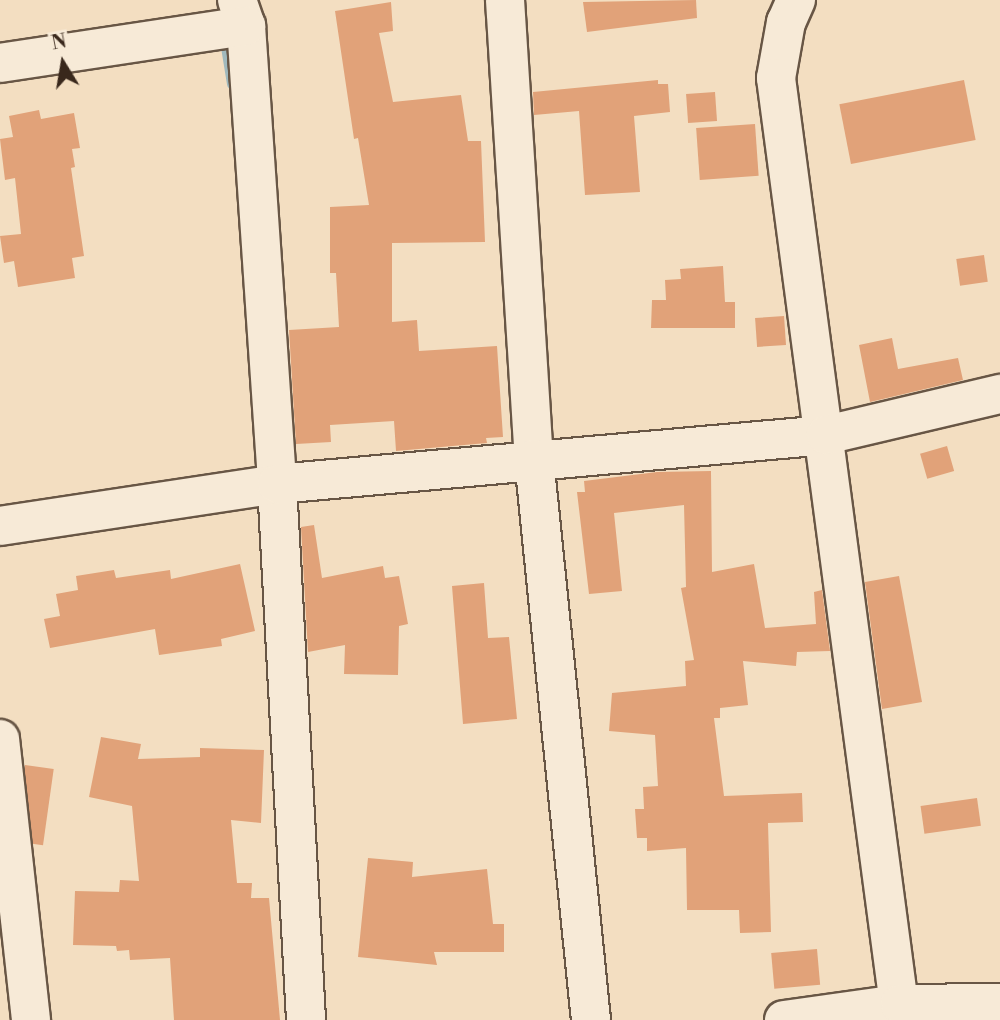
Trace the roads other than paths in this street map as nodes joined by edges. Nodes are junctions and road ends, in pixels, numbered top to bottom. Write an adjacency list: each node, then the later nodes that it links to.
1 (505, 0): 7 (street)
2 (796, 0): 6 (street)
3 (242, 13): 4 (street); 8 (street)
4 (0, 63)
5 (1000, 394): 6 (street)
6 (826, 435): 7 (street); 12 (street)
7 (534, 459): 8 (street); 15 (street)
8 (277, 484): 9 (street); 14 (street)
9 (0, 526)
10 (0, 739): 13 (street)
11 (1000, 1003): 12 (street)
12 (900, 1012): 16 (street)
13 (31, 1020)
14 (306, 1020)
15 (591, 1020)
16 (784, 1020)

